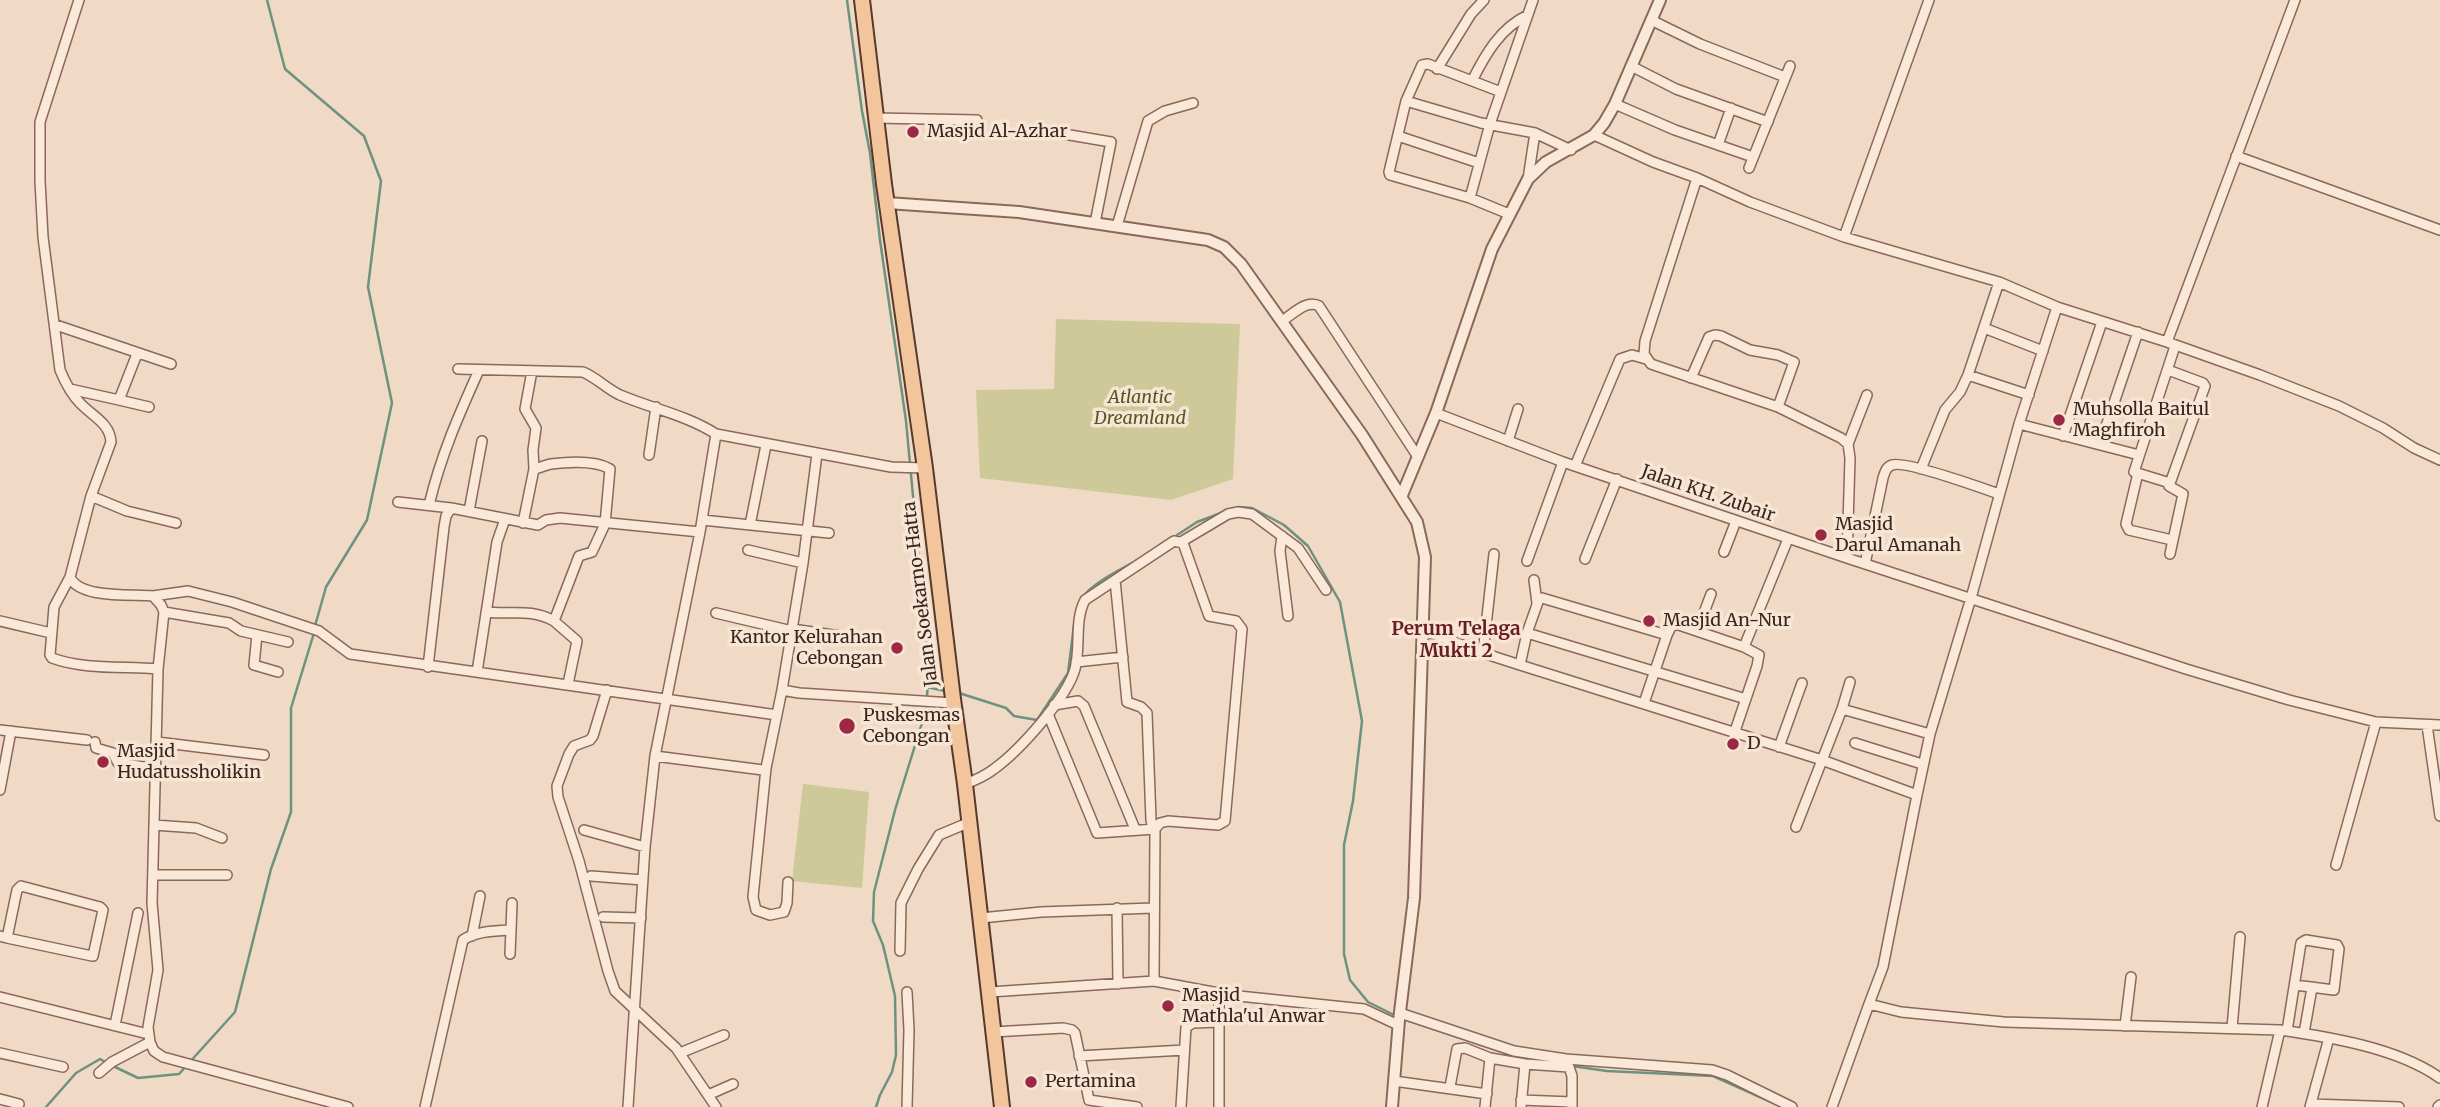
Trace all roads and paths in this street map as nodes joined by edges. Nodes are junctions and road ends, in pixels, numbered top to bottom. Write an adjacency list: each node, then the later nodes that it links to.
1 (79, 0): 47 (street)
2 (862, 0): 20 (main road, Jalan Soekarno-Hatta)
3 (1484, 0): 12 (street)
4 (1533, 0): 8 (street)
5 (1660, 0): 9 (street)
6 (1929, 0): 42 (street)
7 (2295, 0): 30 (street)
8 (1528, 15): 14 (street); 15 (street)
9 (1651, 20): 10 (street); 13 (street)
10 (1631, 66): 18 (street); 19 (street)
11 (1790, 66): 13 (street)
12 (1437, 69): 14 (street); 16 (street)
13 (1785, 77): 22 (street)
14 (1472, 81): 15 (street)
15 (1501, 92): 23 (street)
16 (1406, 102): 23 (street); 27 (street)
17 (1193, 103): 40 (street)
18 (1615, 104): 26 (street); 28 (street)
19 (1731, 108): 22 (street); 28 (street)
20 (876, 118): 21 (street); 37 (main road, Jalan Soekarno-Hatta)
21 (977, 120)
22 (1768, 122): 31 (street)
23 (1490, 124): 24 (street); 32 (street)
24 (1535, 133): 29 (street); 35 (street)
25 (1064, 134): 39 (street)
26 (1594, 135): 29 (street); 34 (street)
27 (1398, 136): 32 (street); 36 (street)
28 (1718, 145): 31 (street)
29 (1571, 150): 35 (street)
30 (2236, 156): 41 (street); 50 (street)
31 (1753, 157): 33 (street)
32 (1479, 163): 36 (street)
33 (1749, 168)
34 (1697, 178): 42 (street); 53 (street)
35 (1528, 179): 38 (street)
36 (1469, 198): 38 (street)
37 (887, 203): 39 (street); 85 (main road, Jalan Soekarno-Hatta)
38 (1510, 214): 69 (street)
39 (1094, 223): 40 (street)
40 (1117, 226): 45 (street)
41 (2440, 230)
42 (1844, 237): 43 (street)
43 (1998, 282): 44 (street); 48 (street)
44 (2057, 307): 46 (street); 51 (street)
45 (1282, 321): 81 (street); 92 (street)
46 (2102, 322): 49 (street); 72 (street)
47 (56, 325): 52 (street); 61 (street)
48 (1983, 328): 51 (street); 59 (street)
49 (2138, 332): 50 (street); 76 (street)
50 (2171, 344): 57 (street); 82 (street)
51 (2043, 351): 63 (street)
52 (137, 354): 54 (street); 64 (street)
53 (1646, 359): 60 (street); 84 (street)
54 (171, 364)
55 (458, 369): 56 (street)
56 (479, 370): 58 (street); 95 (street)
57 (2168, 370): 80 (street); 90 (street)
58 (532, 371): 66 (street); 86 (street)
59 (1968, 375): 63 (street); 87 (street)
60 (1691, 378): 67 (street); 67 (street)
61 (71, 389): 64 (street); 93 (street)
62 (1867, 395): 75 (street)
63 (2029, 395): 70 (street)
64 (119, 400): 65 (street)
65 (149, 407)
66 (656, 407): 71 (street); 79 (street)
67 (1778, 407): 75 (street)
68 (1518, 409): 74 (street)
69 (1436, 413): 74 (street, Jalan KH. Zubair); 81 (street)
70 (2019, 424): 72 (street); 91 (street)
71 (716, 435): 77 (street); 99 (street)
72 (2063, 436): 76 (street)
73 (482, 441): 97 (street)
74 (1508, 441): 83 (street, Jalan KH. Zubair)
75 (1848, 444): 116 (street)
76 (2100, 444): 80 (street)
77 (766, 445): 78 (street); 104 (street)
78 (817, 454): 85 (street); 105 (street)
79 (649, 455)
80 (2140, 455): 88 (street)
81 (1418, 457): 92 (street)
82 (2440, 460)
83 (1563, 463): 84 (street, Jalan KH. Zubair); 118 (street)
84 (1575, 466): 89 (street, Jalan KH. Zubair)
85 (921, 468): 159 (main road, Jalan Soekarno-Hatta)
86 (534, 469): 102 (street); 103 (street)
87 (1921, 469): 91 (street); 120 (street)
88 (2138, 473): 90 (street); 110 (street)
89 (1617, 479): 100 (street, Jalan KH. Zubair); 117 (street)
90 (2170, 483): 110 (street)
91 (1999, 494): 127 (street)
92 (1402, 495): 136 (street)
93 (91, 496): 101 (street); 121 (street)
94 (398, 502): 95 (street)
95 (429, 505): 96 (street)
96 (451, 508): 97 (street); 149 (street)
97 (469, 511): 98 (street)
98 (505, 519): 102 (street); 130 (street)
99 (702, 520): 104 (street); 106 (street)
100 (1736, 521): 109 (street, Jalan KH. Zubair); 113 (street)
101 (176, 523)
102 (523, 523): 103 (street)
103 (605, 524): 106 (street); 134 (street)
104 (750, 525): 105 (street)
105 (809, 530): 107 (street); 119 (street)
106 (700, 532): 161 (street)
107 (829, 533)
108 (1282, 536): 111 (street); 124 (street); 132 (street)
109 (1788, 539): 116 (street, Jalan KH. Zubair); 144 (street)
110 (2172, 540): 115 (street)
111 (1181, 542): 122 (street); 191 (street)
112 (748, 550): 119 (street)
113 (1724, 552)
114 (1493, 554): 145 (street)
115 (2170, 554)
116 (1847, 558): 120 (street, Jalan KH. Zubair)
117 (1586, 559)
118 (1527, 561)
119 (803, 563): 135 (street)
120 (1865, 564): 127 (street, Jalan KH. Zubair)
121 (70, 577): 126 (street); 138 (street)
122 (1115, 580): 146 (street); 147 (street)
123 (1535, 580): 128 (street)
124 (1326, 590)
125 (1711, 594): 137 (street)
126 (153, 596): 129 (street); 149 (street)
127 (1971, 598): 167 (street, Jalan KH. Zubair); 173 (street)
128 (1537, 603): 139 (street); 141 (street)
129 (164, 612): 140 (street); 150 (street)
130 (486, 612): 134 (street); 153 (street)
131 (716, 613): 135 (street)
132 (1288, 616)
133 (0, 621): 138 (street)
134 (554, 621): 156 (street)
135 (792, 630): 142 (street); 158 (street)
136 (1423, 630): 145 (street); 226 (street)
137 (1697, 631): 141 (street); 144 (street)
138 (51, 633): 150 (street)
139 (1527, 633): 148 (street); 151 (street)
140 (257, 635): 143 (street); 152 (street)
141 (1667, 635): 151 (street)
142 (840, 636)
143 (288, 642)
144 (1744, 647): 160 (street)
145 (1483, 653): 148 (street)
146 (1123, 657): 147 (street); 191 (street)
147 (1076, 662): 163 (street)
148 (1520, 665): 162 (street)
149 (428, 667): 153 (street)
150 (158, 669): 174 (street)
151 (1654, 671): 160 (street); 162 (street)
152 (278, 672)
153 (477, 672): 156 (street)
154 (1850, 682): 164 (street)
155 (1802, 683): 176 (street)
156 (568, 684): 157 (street)
157 (607, 690): 161 (street); 225 (street)
158 (782, 690): 159 (street); 166 (street)
159 (953, 695): 183 (main road, Jalan Soekarno-Hatta)
160 (1746, 699): 172 (street)
161 (667, 700): 166 (street); 178 (street)
162 (1644, 703): 172 (street)
163 (1054, 705): 165 (street); 190 (street)
164 (1842, 709): 173 (street); 179 (street)
165 (1048, 714): 183 (street); 190 (street)
166 (777, 715): 181 (street)
167 (2376, 722): 169 (street, Jalan KH. Zubair); 195 (street)
168 (2440, 724): 169 (street, Jalan KH. Zubair)
169 (2427, 725): 186 (street)
170 (0, 730): 171 (street)
171 (11, 731): 182 (street); 184 (street)
172 (1734, 734): 176 (street)
173 (1930, 734): 180 (street)
174 (157, 741): 177 (street); 182 (street)
175 (1855, 743): 180 (street)
176 (1779, 747): 179 (street)
177 (264, 755)
178 (655, 756): 181 (street); 194 (street)
179 (1822, 760): 185 (street); 189 (street)
180 (1922, 764): 185 (street)
181 (766, 768): 200 (street)
182 (157, 769): 188 (street)
183 (965, 784): 187 (main road, Jalan Soekarno-Hatta)
184 (0, 790)
185 (1917, 795): 224 (street)
186 (2440, 816)
187 (970, 822): 208 (main road, Jalan Soekarno-Hatta); 213 (street)
188 (154, 825): 193 (street); 197 (street)
189 (1796, 827)
190 (1135, 829): 191 (street)
191 (1154, 829): 204 (street)
192 (584, 830): 194 (street)
193 (222, 838)
194 (645, 847): 199 (street)
195 (2336, 865)
196 (228, 875): 197 (street)
197 (153, 876): 235 (street)
198 (591, 876): 199 (street)
199 (643, 880): 207 (street)
200 (788, 882)
201 (480, 896): 210 (street)
202 (512, 903): 209 (street)
203 (1117, 908): 204 (street); 208 (street); 217 (street)
204 (1153, 908): 216 (street)
205 (138, 913): 228 (street)
206 (603, 917): 207 (street)
207 (641, 918): 225 (street)
208 (981, 918): 221 (main road, Jalan Soekarno-Hatta)
209 (511, 930): 210 (street); 214 (street)
210 (472, 936): 258 (street)
211 (4, 937): 211 (street)
212 (2240, 937): 230 (street)
213 (900, 951)
214 (510, 954)
215 (2131, 977): 229 (street)
216 (1154, 981): 217 (street); 222 (street)
217 (1118, 984): 221 (street)
218 (2295, 985): 219 (street); 219 (street); 231 (street)
219 (2312, 988): 233 (street)
220 (907, 992): 261 (street)
221 (989, 992): 232 (main road, Jalan Soekarno-Hatta)
222 (1219, 993): 226 (street); 227 (street)
223 (0, 997): 228 (street)
224 (1869, 1004): 229 (street); 269 (street)
225 (635, 1008): 239 (street); 259 (street)
226 (1399, 1019): 241 (street); 247 (street)
227 (1219, 1021): 237 (street); 265 (street)
228 (116, 1025): 235 (street)
229 (2125, 1026): 230 (street)
230 (2232, 1028): 231 (street)
231 (2283, 1030): 233 (street); 270 (street)
232 (993, 1032): 240 (street); 262 (main road, Jalan Soekarno-Hatta)
233 (2304, 1033): 236 (street)
234 (724, 1035): 239 (street)
235 (149, 1038): 245 (street); 257 (street)
236 (2329, 1038): 246 (street); 256 (street)
237 (1184, 1050): 240 (street); 264 (street)
238 (0, 1053): 244 (street)
239 (680, 1053): 251 (street)
240 (1079, 1056): 263 (street)
241 (1513, 1056): 242 (street); 243 (street); 268 (street)
242 (1490, 1058): 249 (street); 250 (street)
243 (1525, 1064): 254 (street); 255 (street)
244 (63, 1067)
245 (105, 1067)
246 (2440, 1078)
247 (1394, 1081): 249 (street); 266 (street)
248 (733, 1084): 251 (street)
249 (1450, 1087): 250 (street)
250 (1487, 1094): 267 (street)
251 (708, 1095): 260 (street)
252 (0, 1099): 253 (street)
253 (19, 1104)
254 (1521, 1104): 255 (street)
255 (1572, 1105)
256 (2311, 1105): 271 (street)
257 (348, 1107)
258 (425, 1107)
259 (628, 1107)
260 (716, 1107)
261 (907, 1107)
262 (1002, 1107)
263 (1137, 1107)
264 (1181, 1107)
265 (1219, 1107)
266 (1392, 1107)
267 (1485, 1107)
268 (1792, 1107)
269 (1832, 1107)
270 (2262, 1107)
271 (2399, 1107)

